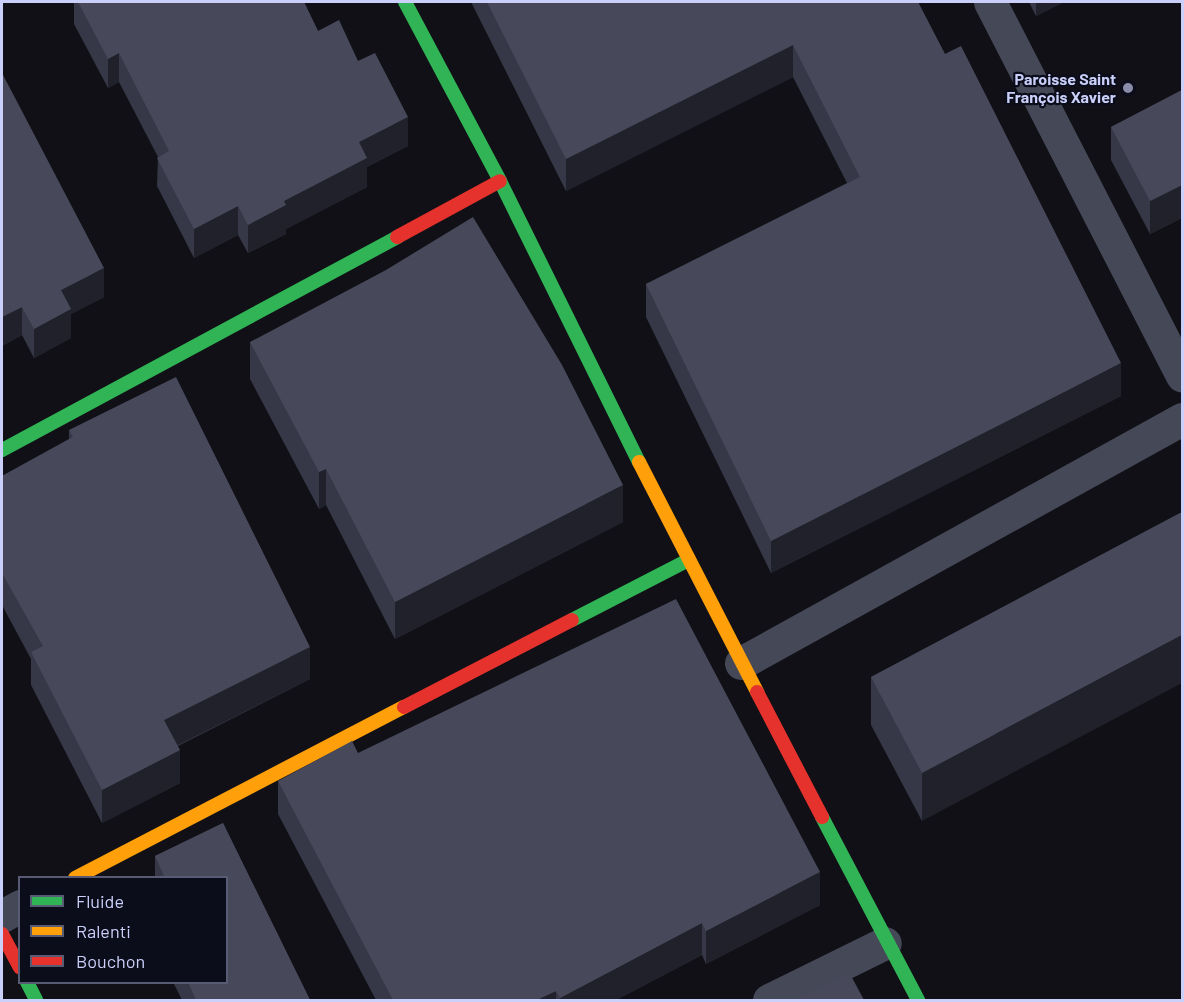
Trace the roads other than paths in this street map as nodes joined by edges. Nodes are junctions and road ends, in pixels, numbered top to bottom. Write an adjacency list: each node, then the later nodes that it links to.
1 (405, 2): 3 (street)
2 (990, 2): 4 (street)
3 (500, 181): 6 (street); 7 (street)
4 (1182, 375)
5 (1182, 419): 8 (street)
6 (2, 450)
7 (688, 560): 8 (street); 9 (street)
8 (741, 663): 13 (street)
9 (79, 876)
10 (18, 907): 11 (street)
11 (2, 916)
12 (2, 934): 14 (street)
13 (885, 943): 17 (street); 18 (street)
14 (18, 964)
15 (28, 984): 16 (street)
16 (36, 1000)
17 (769, 1000)
18 (918, 1000)

